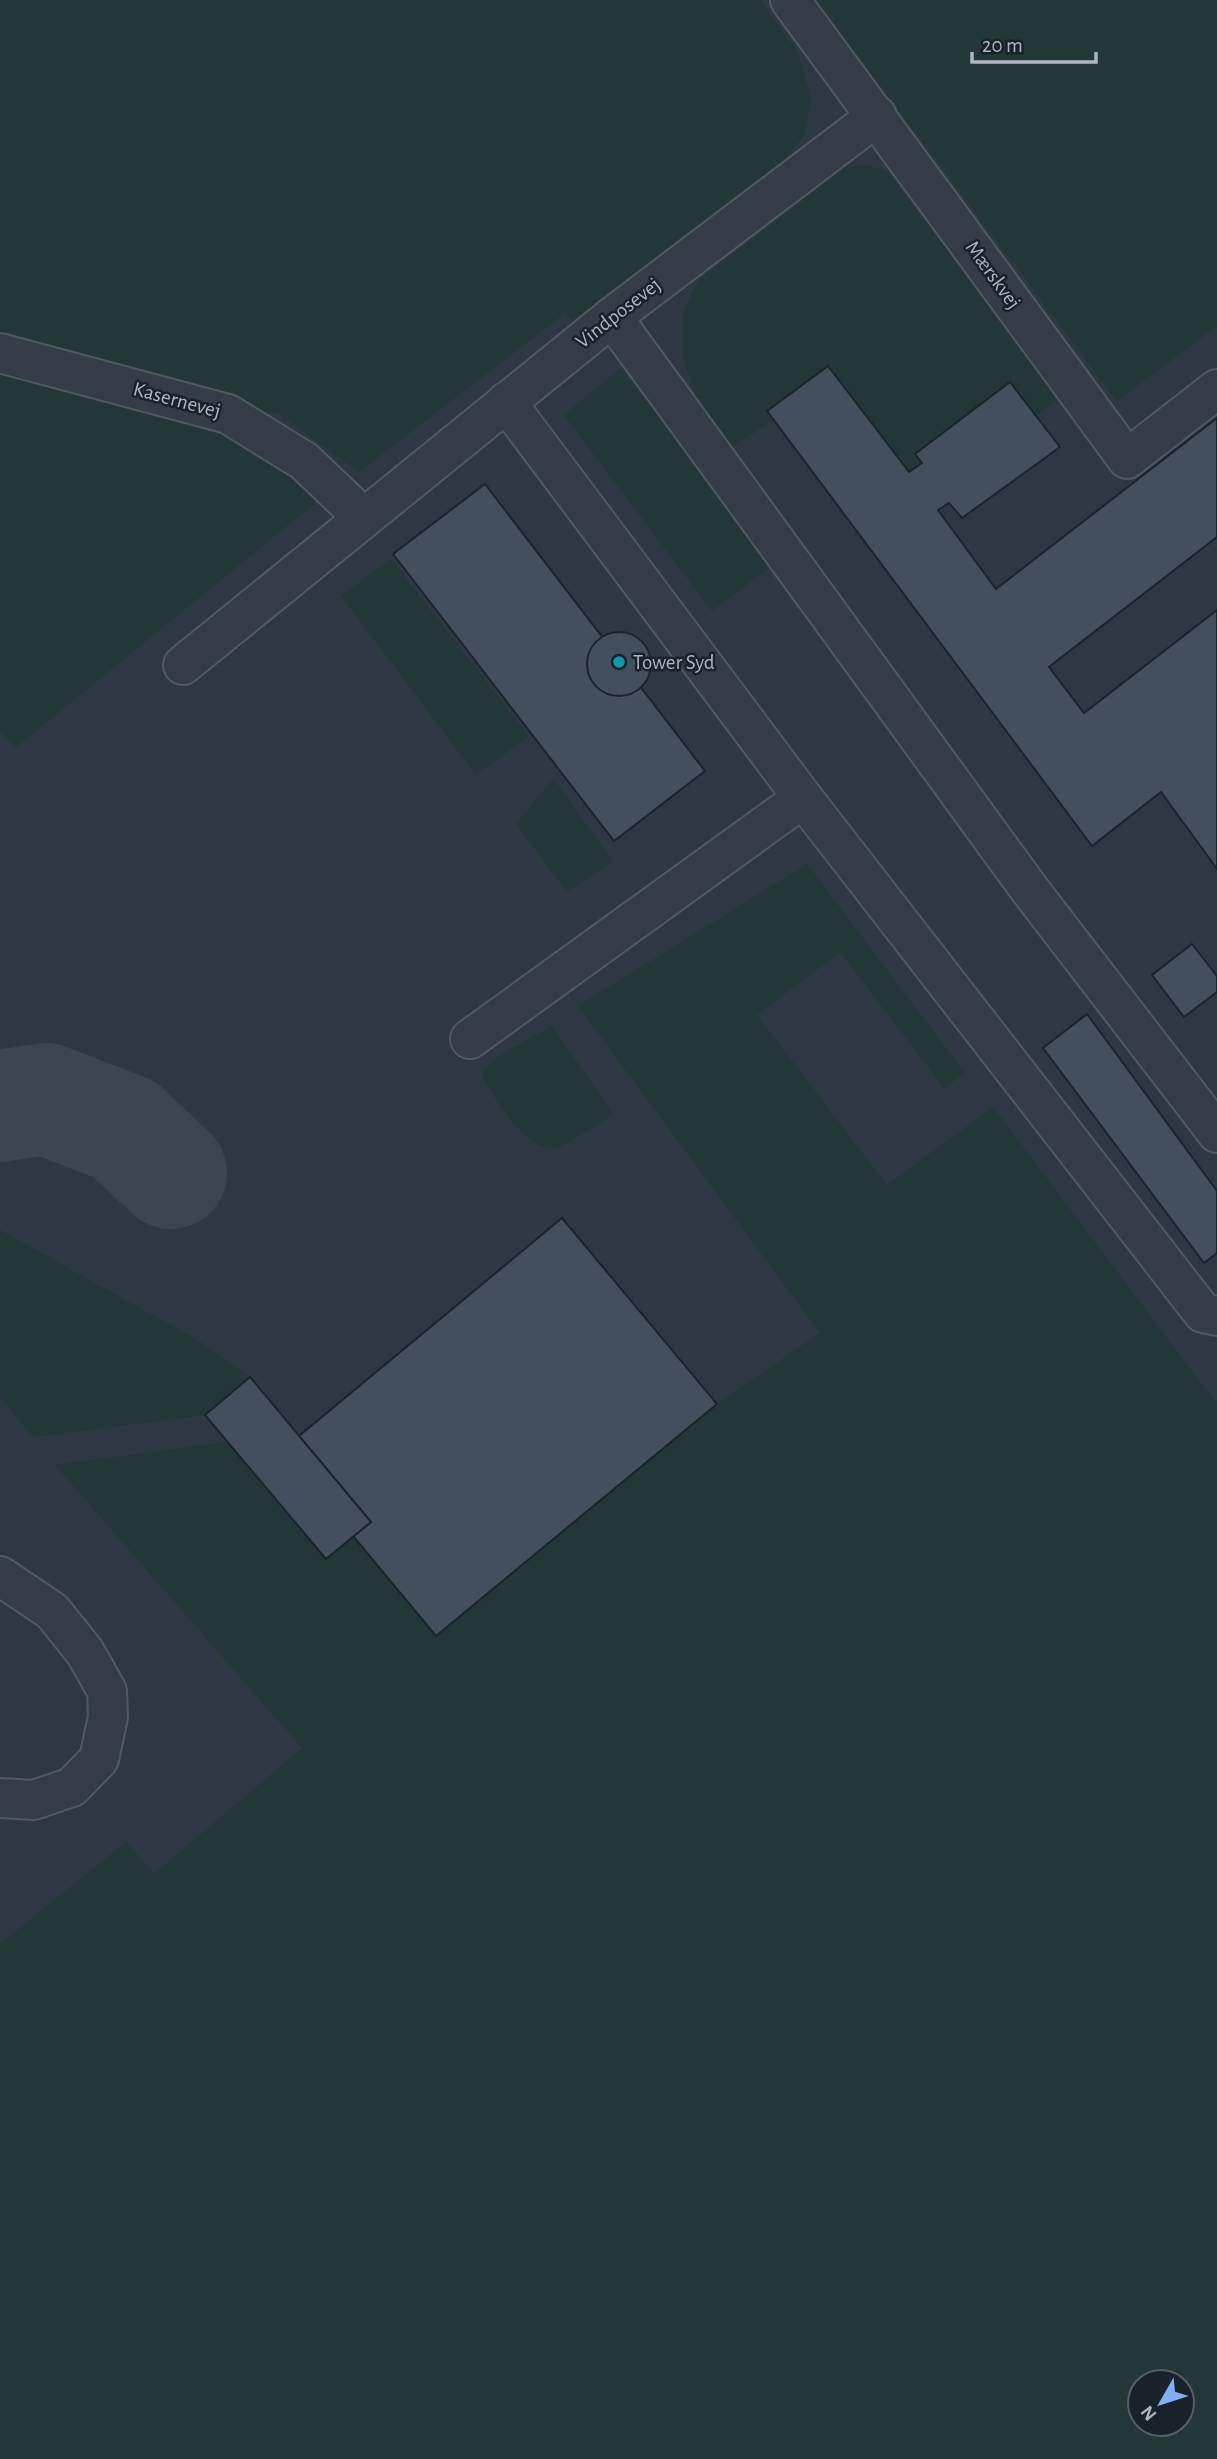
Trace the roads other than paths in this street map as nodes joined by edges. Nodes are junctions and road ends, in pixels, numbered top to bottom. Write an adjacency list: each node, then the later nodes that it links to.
1 (790, 0): 2 (lane, Mærskvej)
2 (877, 116): 3 (lane, Vindposevej); 5 (lane, Mærskvej)
3 (612, 317): 6 (lane, Vindposevej); 11 (lane)
4 (0, 353): 7 (lane, Kasernevej)
5 (1217, 388)
6 (506, 402): 7 (lane, Vindposevej); 9 (lane)
7 (364, 518): 8 (lane, Vindposevej)
8 (183, 665)
9 (803, 798): 10 (lane); 12 (lane)
10 (470, 1039)
11 (1217, 1133)
12 (1217, 1316)
13 (0, 1576): 14 (lane)
14 (0, 1798)

